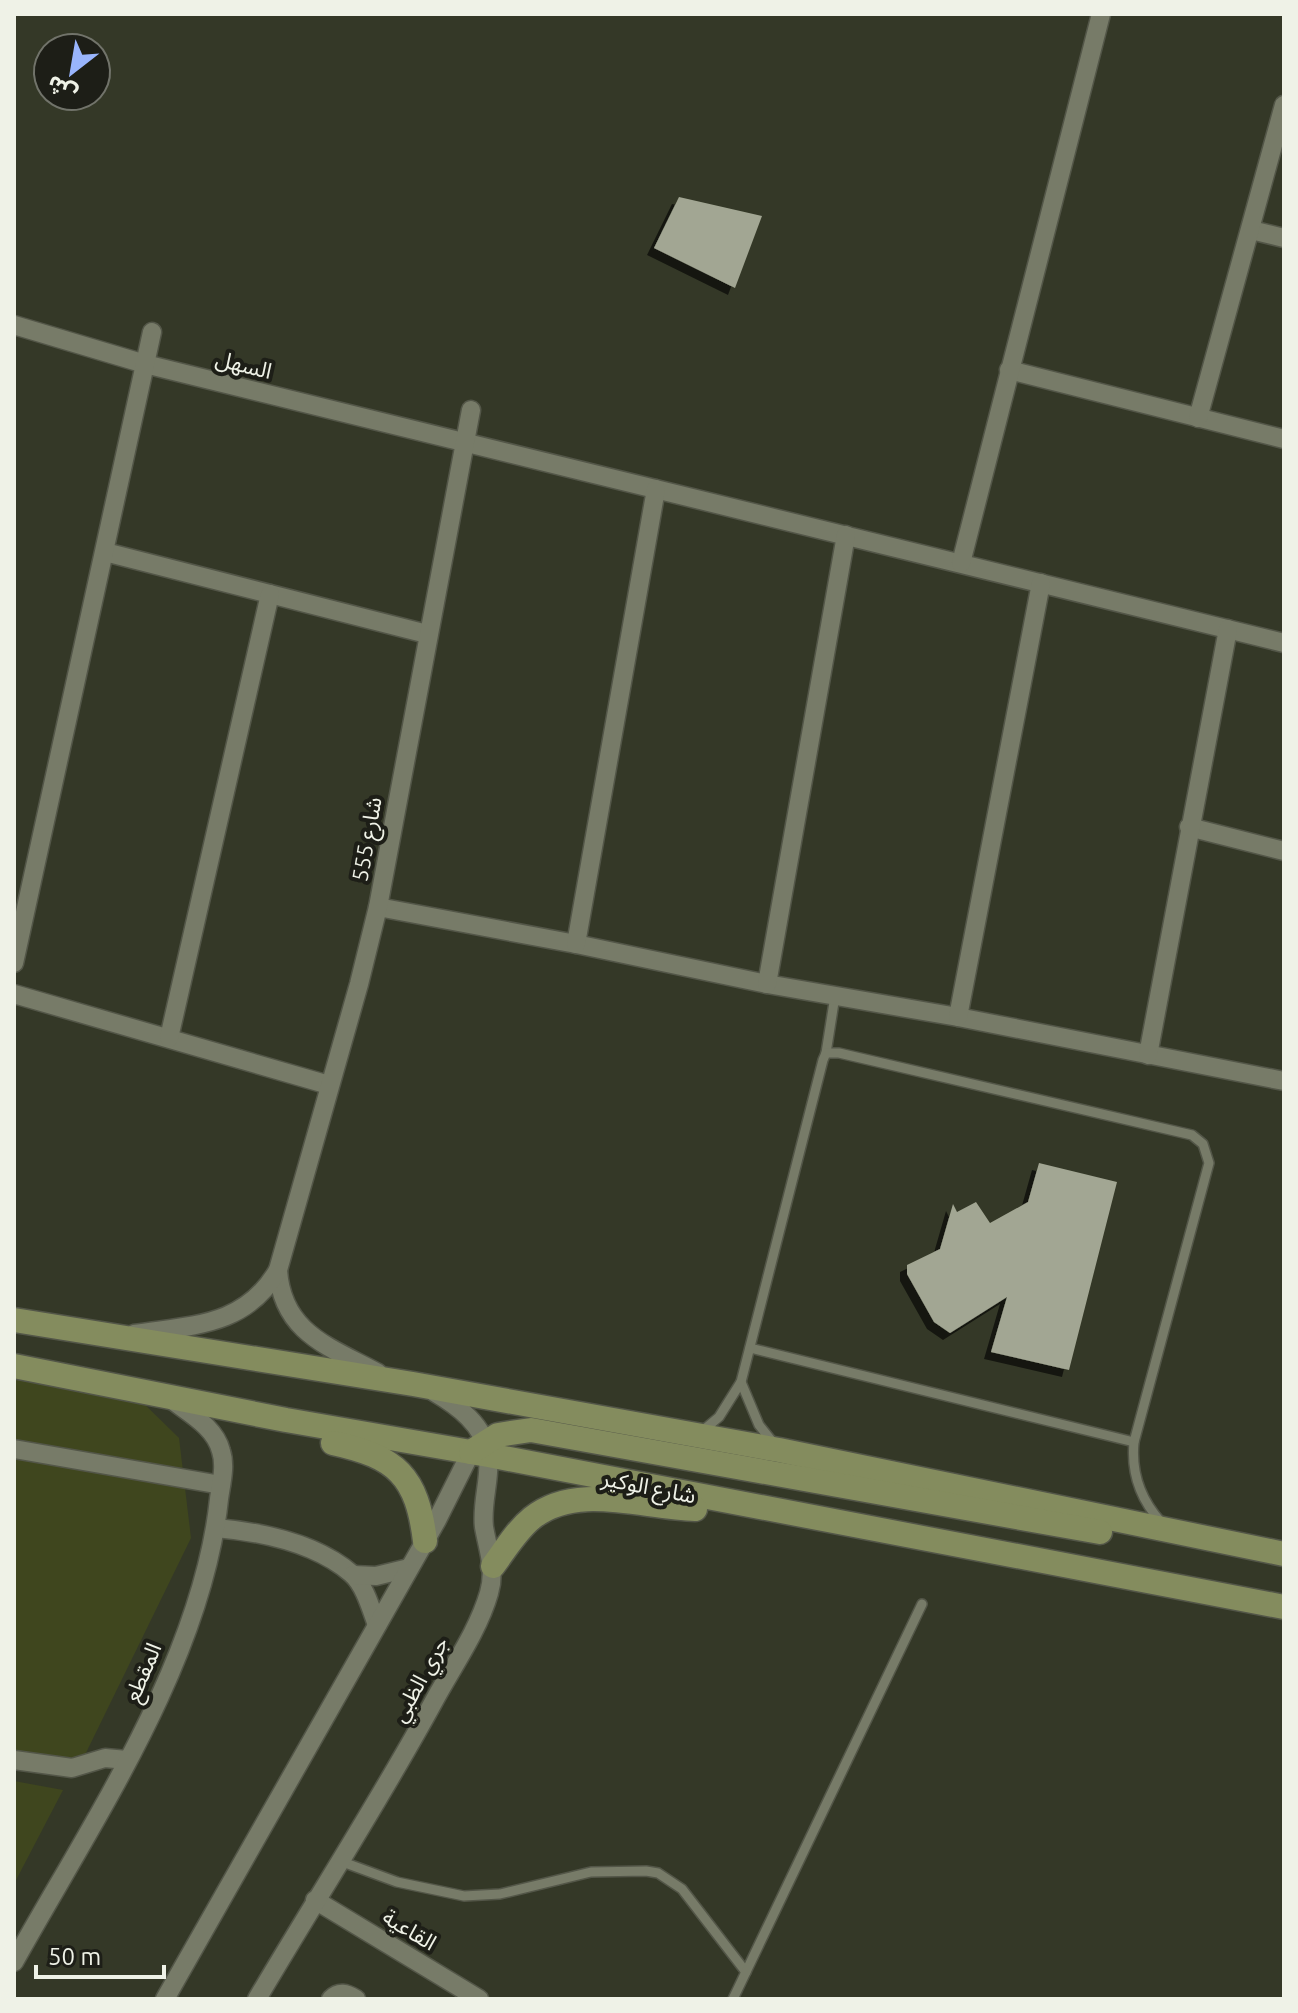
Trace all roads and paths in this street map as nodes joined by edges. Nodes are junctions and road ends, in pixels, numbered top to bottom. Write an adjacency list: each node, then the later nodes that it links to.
1 (1101, 14): 8 (street)
2 (1284, 105): 3 (street)
3 (1251, 230): 4 (street); 10 (street)
4 (1284, 238)
5 (14, 325): 7 (street, السهل)
6 (152, 332): 7 (street)
7 (145, 364): 12 (street, السهل); 15 (street)
8 (1009, 370): 10 (street); 16 (street)
9 (471, 410): 12 (street, شارع 555)
10 (1198, 418): 11 (street)
11 (1284, 439)
12 (463, 442): 13 (street, السهل); 20 (street, شارع 555)
13 (656, 489): 14 (street, السهل); 25 (street)
14 (846, 535): 16 (street, السهل); 27 (street)
15 (105, 552): 18 (street); 26 (street)
16 (961, 563): 17 (street, السهل)
17 (1041, 583): 19 (street, السهل); 30 (street)
18 (270, 594): 20 (street); 31 (street)
19 (1228, 629): 21 (street, السهل); 22 (street)
20 (427, 634): 24 (street, شارع 555)
21 (1284, 643)
22 (1189, 827): 23 (street); 33 (street)
23 (1284, 851)
24 (378, 907): 25 (street); 35 (street, شارع 555)
25 (576, 944): 27 (street)
26 (14, 963)
27 (767, 984): 29 (street)
28 (14, 994): 31 (street)
29 (835, 996): 30 (street); 32 (lane)
30 (958, 1017): 33 (street)
31 (169, 1038): 35 (street)
32 (826, 1053): 39 (lane); 46 (lane)
33 (1148, 1055): 34 (street)
34 (1284, 1081)
35 (329, 1085): 36 (street, شارع 555)
36 (278, 1270): 38 (street, شارع 555); 41 (street, شارع 555)
37 (14, 1320): 38 (main road)
38 (114, 1337): 41 (main road)
39 (750, 1348): 42 (lane); 46 (lane)
40 (14, 1366): 43 (main road, شارع الوكير)
41 (402, 1382): 45 (main road); 48 (street)
42 (741, 1382): 45 (lane); 49 (lane)
43 (167, 1396): 44 (main road, شارع الوكير); 50 (street, المقطع)
44 (286, 1420): 48 (main road, شارع الوكير); 54 (main road)
45 (698, 1435): 49 (main road)
46 (1134, 1442): 53 (lane)
47 (14, 1449): 50 (street)
48 (481, 1450): 51 (main road, شارع الوكير); 53 (main road); 54 (street); 56 (street, جري الظبي)
49 (779, 1450): 53 (main road)
50 (221, 1485): 52 (street, المقطع)
51 (719, 1499): 56 (main road); 60 (main road, شارع الوكير)
52 (216, 1528): 58 (street); 63 (street, المقطع)
53 (1170, 1531): 55 (main road)
54 (425, 1541): 57 (street)
55 (1284, 1554)
56 (493, 1566): 64 (street, جري الظبي)
57 (409, 1568): 58 (street); 61 (street)
58 (353, 1575): 61 (street)
59 (922, 1604): 67 (lane)
60 (1284, 1607)
61 (377, 1625): 68 (street)
62 (14, 1760): 63 (street)
63 (127, 1760): 66 (street, المقطع)
64 (340, 1861): 65 (street, جري الظبي); 67 (lane)
65 (315, 1900): 69 (street, جري الظبي); 72 (street, القاعية)
66 (14, 1962)
67 (746, 1972): 73 (lane)
68 (165, 1999)
69 (257, 1999)
70 (331, 1999): 71 (street)
71 (356, 1999)
72 (479, 1999)
73 (733, 1999)

